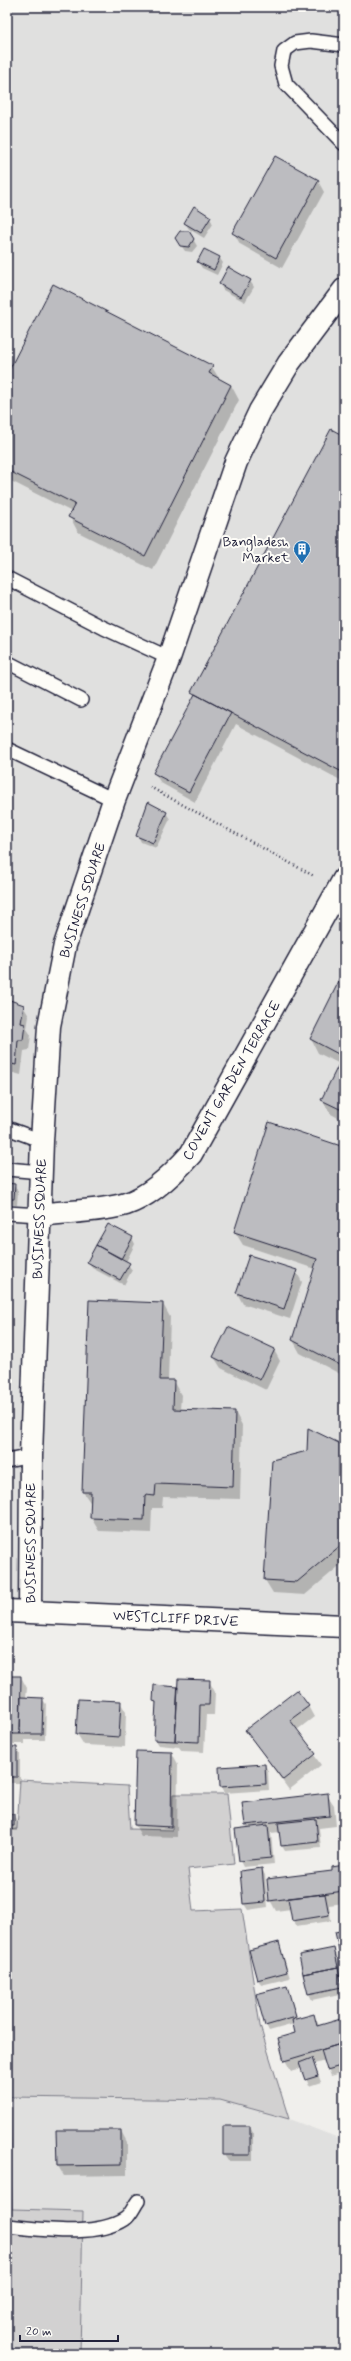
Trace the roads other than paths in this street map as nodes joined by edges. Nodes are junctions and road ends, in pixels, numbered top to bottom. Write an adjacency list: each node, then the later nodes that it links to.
1 (344, 44): 2 (lane)
2 (344, 144)
3 (344, 290): 5 (street, BUSINESS SQUARE)
4 (7, 578): 5 (lane)
5 (169, 658): 9 (street, BUSINESS SQUARE)
6 (7, 662): 7 (lane)
7 (81, 700)
8 (7, 750): 9 (lane)
9 (114, 800): 12 (street, BUSINESS SQUARE)
10 (344, 879): 16 (street, COVENT GARDEN TERRACE)
11 (7, 1128): 12 (lane)
12 (42, 1141): 14 (street, BUSINESS SQUARE)
13 (7, 1169): 14 (lane)
14 (41, 1172): 16 (street, BUSINESS SQUARE)
15 (7, 1213): 16 (lane)
16 (40, 1215): 17 (street, BUSINESS SQUARE)
17 (31, 1456): 18 (lane); 20 (street, BUSINESS SQUARE)
18 (7, 1461)
19 (7, 1611): 20 (street, WESTCLIFF DRIVE)
20 (30, 1611): 21 (street, WESTCLIFF DRIVE)
21 (344, 1626)
22 (138, 2201): 23 (lane)
23 (7, 2226)

